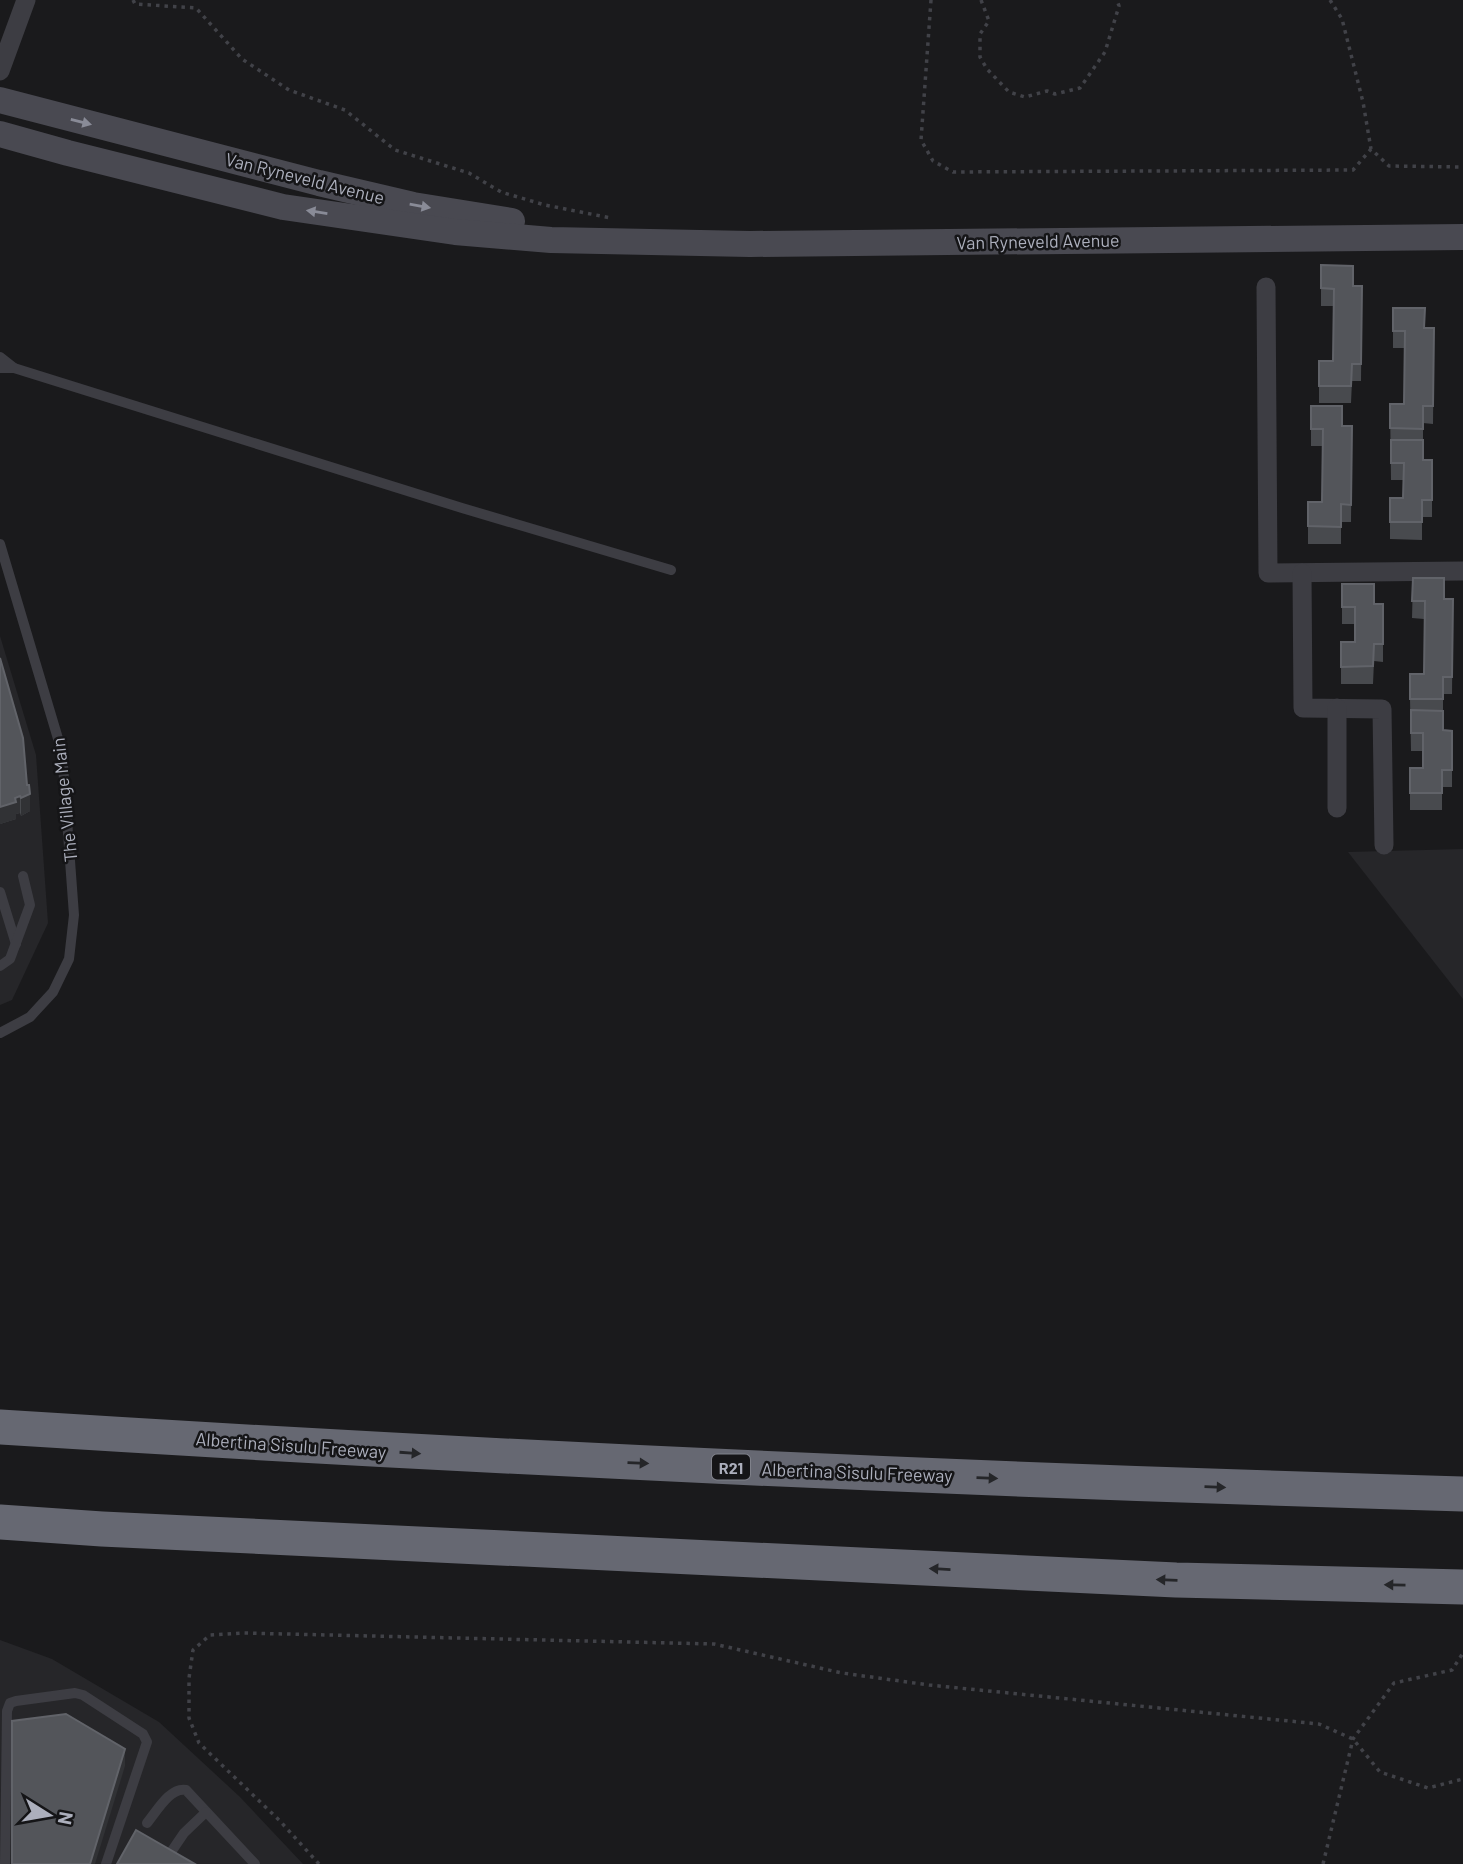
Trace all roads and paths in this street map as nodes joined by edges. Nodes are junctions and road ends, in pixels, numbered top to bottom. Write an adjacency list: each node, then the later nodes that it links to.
1 (26, 0): 7 (street)
2 (133, 0): 12 (path)
3 (931, 0): 10 (path)
4 (981, 0): 5 (path)
5 (1117, 0)
6 (1330, 0): 10 (path)
7 (0, 71)
8 (0, 100): 12 (main road, Van Ryneveld Avenue, one-way to 12)
9 (0, 134): 12 (main road, Van Ryneveld Avenue, one-way to 9)
10 (1371, 149): 11 (path)
11 (1463, 167)
12 (614, 229): 13 (main road, Van Ryneveld Avenue)
13 (1463, 237)
14 (1266, 288): 21 (street)
15 (0, 357): 17 (lane)
16 (0, 368): 17 (lane)
17 (15, 368): 19 (lane)
18 (0, 544): 29 (lane, The Village Main)
19 (671, 570)
20 (1463, 571): 21 (street)
21 (1302, 573): 22 (street)
22 (1337, 708): 23 (street); 24 (street)
23 (1336, 808)
24 (1384, 845)
25 (23, 876): 27 (lane)
26 (0, 892): 27 (lane)
27 (16, 944): 28 (lane)
28 (0, 966)
29 (0, 1033)
30 (0, 1414): 32 (highway)
31 (0, 1427): 32 (highway, Albertina Sisulu Freeway / R21)
32 (190, 1439): 33 (highway, Albertina Sisulu Freeway / R21, one-way to 33)
33 (1463, 1494)
34 (0, 1522): 36 (highway)
35 (0, 1543): 36 (highway)
36 (854, 1565): 37 (highway, one-way to 36)
37 (1463, 1587)
38 (1463, 1653): 39 (path)
39 (1353, 1739): 40 (path); 47 (path); 48 (path)
40 (1463, 1779)
41 (206, 1812): 42 (lane); 43 (lane); 46 (lane)
42 (147, 1823)
43 (167, 1858)
44 (5, 1864): 45 (lane)
45 (106, 1864)
46 (255, 1864)
47 (319, 1864)
48 (1323, 1864)

